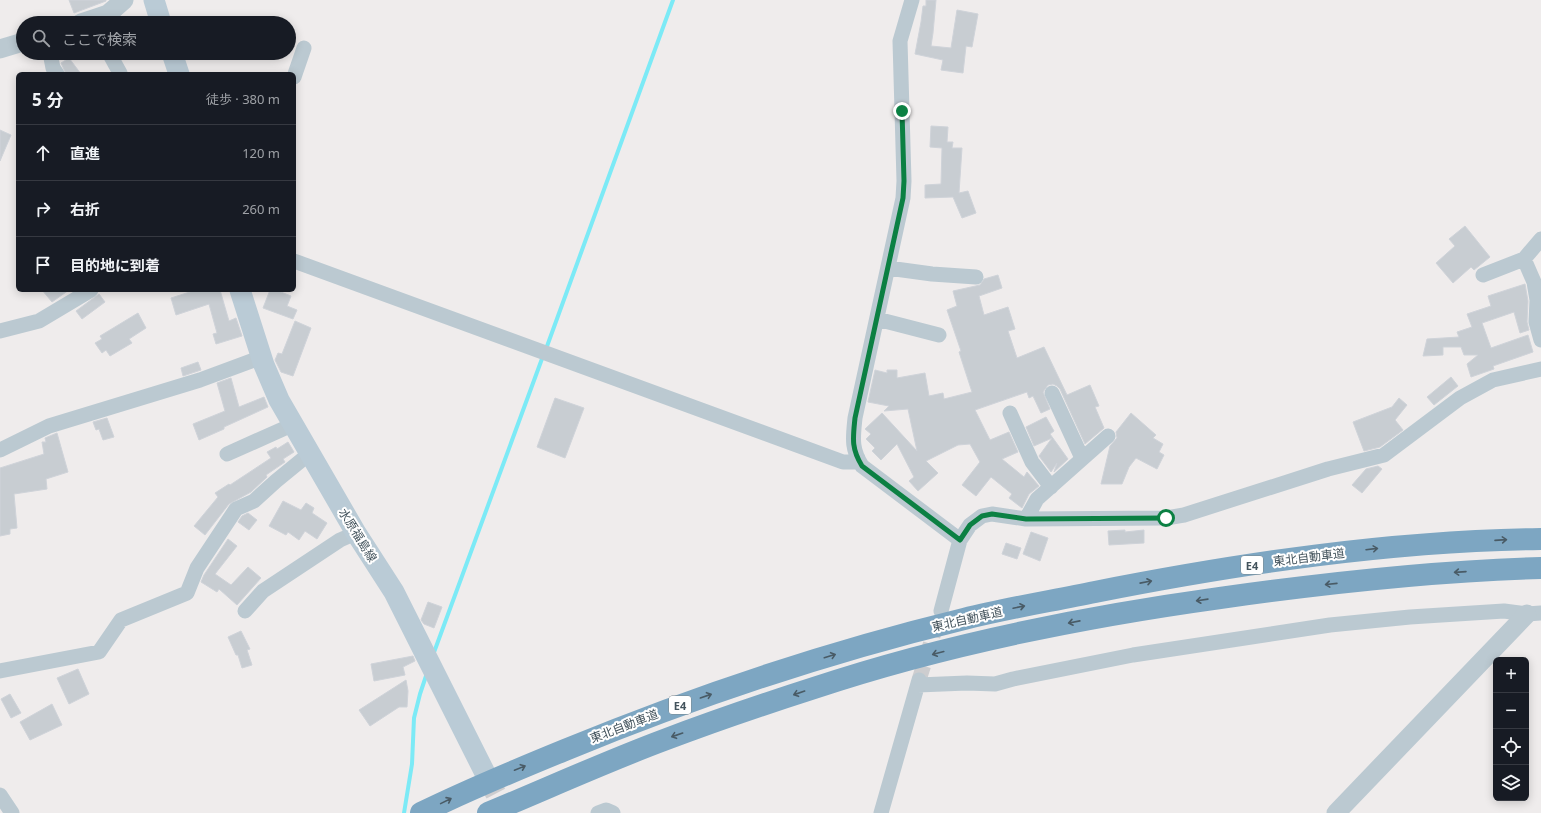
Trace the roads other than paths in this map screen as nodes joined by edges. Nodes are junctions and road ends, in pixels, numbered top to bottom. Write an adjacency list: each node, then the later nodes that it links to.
1 (124, 0): 4 (street)
2 (154, 0): 5 (main road)
3 (912, 0): 19 (street)
4 (104, 16)
5 (160, 16)
6 (16, 44): 8 (street)
7 (304, 48): 15 (street)
8 (0, 49)
9 (51, 60): 12 (street)
10 (113, 60): 13 (street)
11 (174, 60): 14 (main road)
12 (56, 72)
13 (119, 72)
14 (178, 72)
15 (296, 72)
16 (1541, 239): 17 (street)
17 (1524, 259): 20 (street); 27 (street)
18 (296, 262): 37 (street)
19 (888, 268): 21 (street); 24 (street)
20 (1482, 275)
21 (976, 277)
22 (88, 292): 25 (street)
23 (241, 292): 28 (main road, 水原福島線)
24 (877, 319): 26 (street); 37 (street)
25 (0, 331)
26 (939, 335)
27 (1541, 340)
28 (262, 357): 32 (main road, 水原福島線); 34 (street)
29 (1541, 370): 40 (street)
30 (1052, 393): 38 (street)
31 (1010, 412): 39 (street)
32 (292, 425): 35 (street); 36 (main road, 水原福島線)
33 (1108, 436): 38 (street)
34 (0, 450)
35 (227, 454)
36 (309, 454): 41 (main road, 水原福島線); 48 (street)
37 (858, 458): 43 (street)
38 (1082, 458): 39 (street)
39 (1051, 487): 40 (street)
40 (1026, 519): 43 (street)
41 (356, 533): 45 (street); 49 (main road, 水原福島線)
42 (1541, 539): 49 (highway, 東北自動車道 / E4, one-way to 42)
43 (960, 540): 46 (street)
44 (1541, 568): 53 (highway, E4, one-way to 53)
45 (245, 611)
46 (941, 611)
47 (1534, 613): 56 (street); 57 (street)
48 (0, 671)
49 (479, 782): 52 (highway, 東北自動車道 / E4, one-way to 49)
50 (0, 795): 51 (street)
51 (12, 813)
52 (421, 813)
53 (488, 813)
54 (598, 813): 55 (street)
55 (613, 813)
56 (881, 813)
57 (1336, 813)

